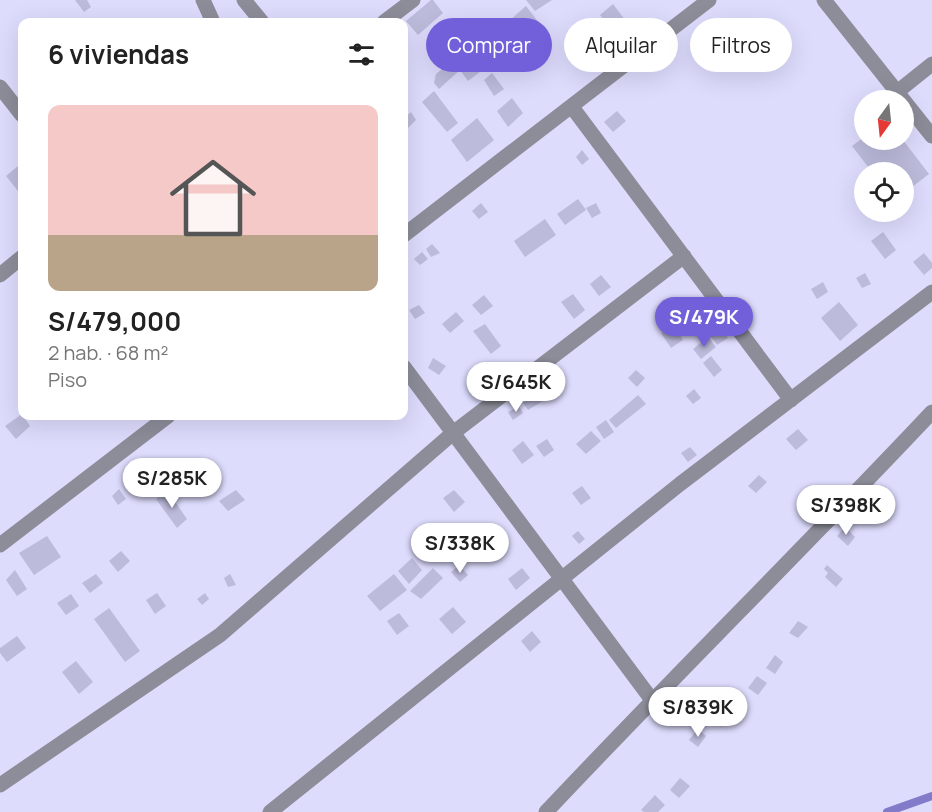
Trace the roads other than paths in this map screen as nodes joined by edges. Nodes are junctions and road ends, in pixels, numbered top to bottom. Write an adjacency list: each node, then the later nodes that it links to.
1 (203, 0): 6 (street)
2 (244, 0): 7 (street)
3 (413, 0): 8 (street)
4 (710, 0): 13 (street)
5 (824, 0): 11 (street)
6 (211, 18)
7 (259, 18)
8 (389, 18)
9 (932, 64): 12 (street)
10 (0, 87): 14 (street)
11 (895, 90)
12 (900, 90)
13 (572, 107): 17 (street); 18 (street)
14 (18, 110)
15 (914, 113): 16 (street)
16 (932, 136)
17 (408, 232)
18 (684, 256): 23 (street); 26 (street)
19 (18, 260): 20 (street)
20 (0, 274)
21 (932, 292): 23 (street)
22 (408, 372): 26 (street)
23 (791, 400): 28 (street)
24 (932, 412): 29 (street)
25 (163, 420): 27 (street)
26 (453, 433): 28 (street); 30 (street)
27 (0, 544)
28 (562, 579): 29 (street); 31 (street)
29 (652, 700): 32 (street)
30 (0, 785)
31 (270, 812)
32 (546, 812)

